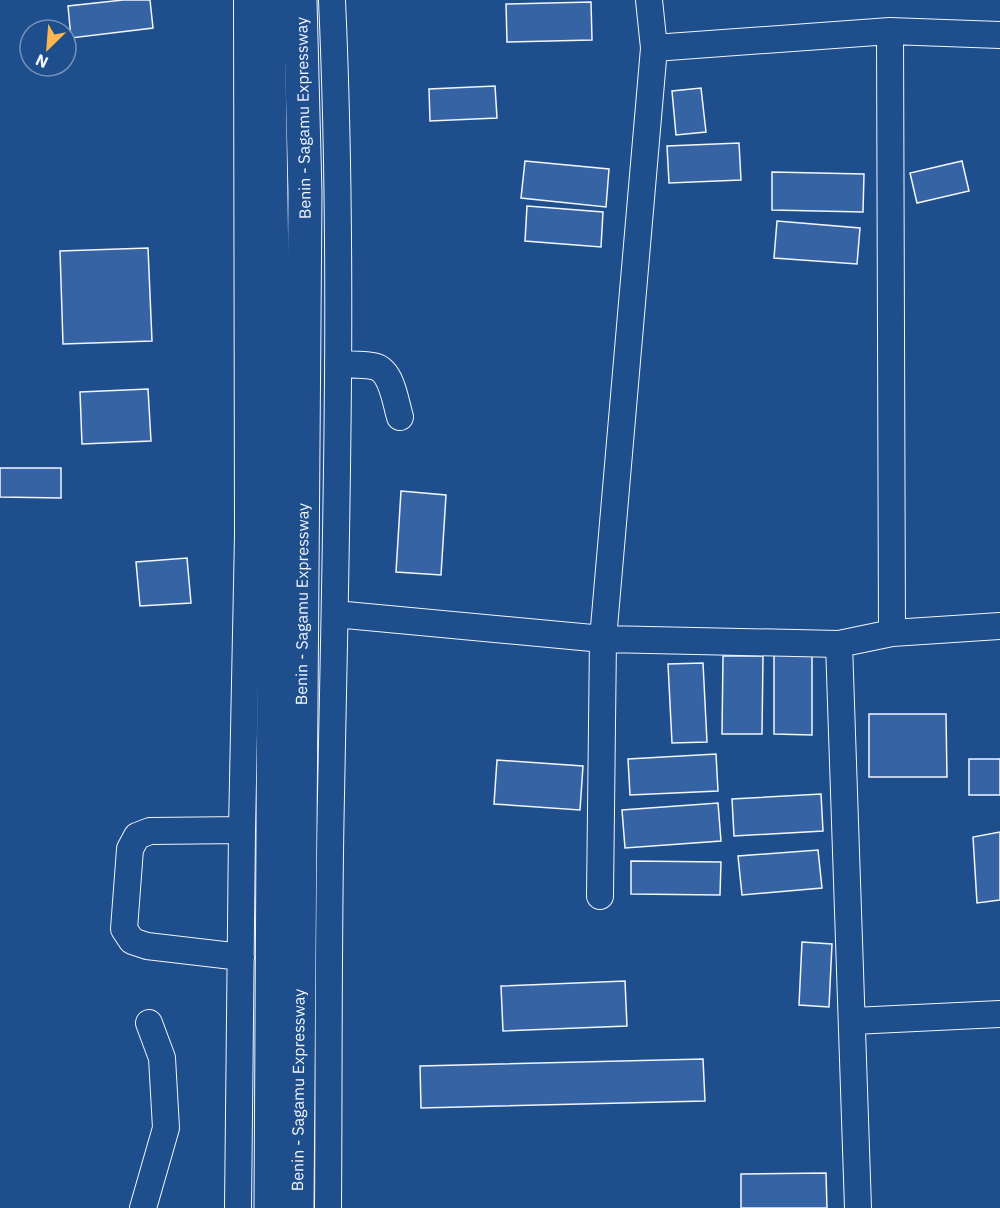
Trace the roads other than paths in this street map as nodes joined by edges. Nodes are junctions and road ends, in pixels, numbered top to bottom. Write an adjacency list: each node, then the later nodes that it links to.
1 (247, 0): 11 (street)
2 (268, 0): 11 (highway)
3 (300, 0): 26 (highway, Benin - Sagamu Expressway)
4 (332, 0): 9 (street)
5 (649, 0): 8 (street)
6 (890, 31): 7 (street); 8 (street); 14 (street)
7 (1000, 35)
8 (654, 48): 15 (street)
9 (338, 364): 10 (street); 12 (street)
10 (400, 417)
11 (262, 469): 17 (street); 25 (highway)
12 (335, 614): 15 (street); 27 (street)
13 (1000, 626): 14 (street)
14 (892, 633): 16 (street)
15 (603, 639): 16 (street); 18 (street)
16 (839, 644): 21 (street)
17 (242, 830): 19 (street); 19 (street)
18 (600, 896)
19 (241, 957): 24 (street)
20 (1000, 1014): 21 (street)
21 (853, 1021): 28 (street)
22 (149, 1023): 23 (street)
23 (143, 1208)
24 (238, 1208)
25 (272, 1208)
26 (297, 1208)
27 (328, 1208)
28 (858, 1208)

